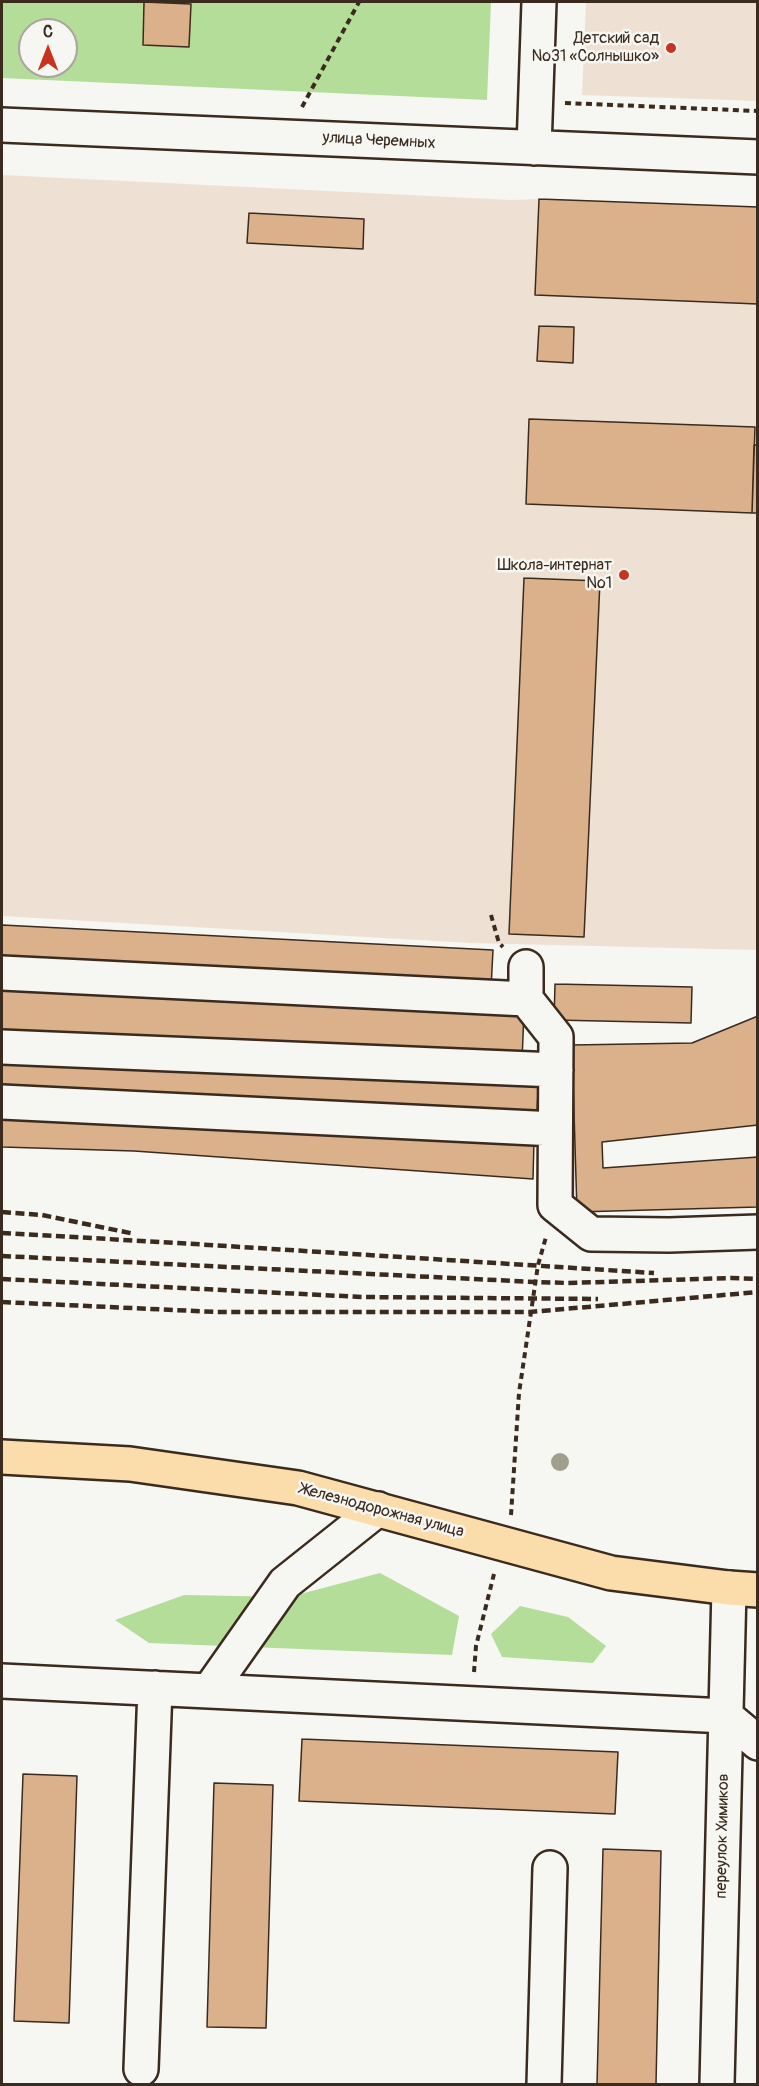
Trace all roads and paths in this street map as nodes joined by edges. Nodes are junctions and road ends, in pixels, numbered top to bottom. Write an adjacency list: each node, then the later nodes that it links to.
1 (359, 2): 4 (path)
2 (539, 2): 3 (street)
3 (535, 102): 5 (path); 7 (street)
4 (313, 108)
5 (758, 111)
6 (2, 125): 7 (street, улица Черемных)
7 (534, 148): 8 (street, улица Черемных)
8 (758, 157)
9 (2, 973): 11 (street)
10 (2, 1047): 11 (street)
11 (556, 1070): 13 (street)
12 (2, 1102): 13 (street)
13 (555, 1129): 14 (street)
14 (555, 1205): 15 (street); 18 (path)
15 (758, 1232)
16 (2, 1457): 17 (main road, Железнодорожная улица)
17 (378, 1509): 20 (main road, Железнодорожная улица); 23 (street)
18 (510, 1516)
19 (495, 1570): 24 (path)
20 (743, 1589): 25 (street, переулок Химиков)
21 (2, 1681): 22 (street)
22 (155, 1688): 23 (street); 28 (street)
23 (209, 1691): 24 (street)
24 (472, 1704): 25 (street)
25 (726, 1716): 26 (street); 30 (street, переулок Химиков)
26 (758, 1743)
27 (550, 1868): 29 (street)
28 (141, 2069)
29 (544, 2085)
30 (717, 2085)

